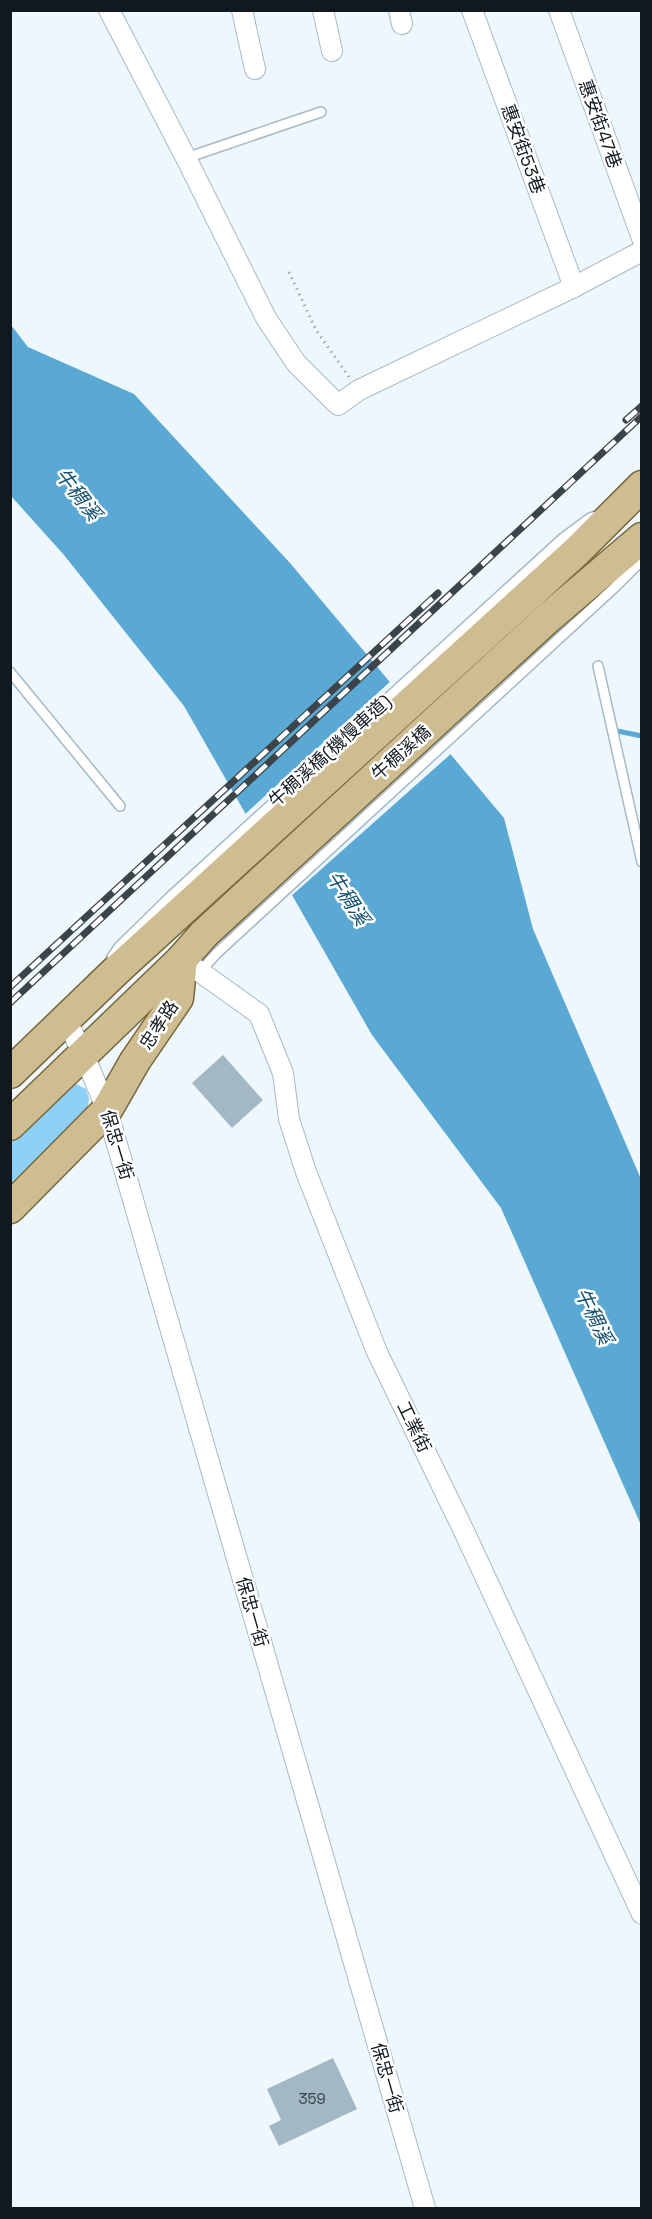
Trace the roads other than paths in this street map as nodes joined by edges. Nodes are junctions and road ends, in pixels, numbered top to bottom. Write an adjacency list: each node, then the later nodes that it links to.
1 (109, 10): 9 (street)
2 (242, 10): 7 (street)
3 (323, 10): 6 (street)
4 (472, 10): 12 (street, 惠安街53巷)
5 (559, 10): 10 (street, 惠安街47巷)
6 (332, 51)
7 (255, 69)
8 (321, 112): 9 (lane)
9 (186, 158): 12 (street)
10 (642, 238)
11 (642, 251): 12 (street)
12 (574, 287)
13 (642, 486): 22 (main road, 牛稠溪橋)
14 (642, 538): 16 (main road)
15 (642, 560): 16 (lane)
16 (608, 580): 21 (main road, 牛稠溪橋)
17 (598, 666): 20 (lane)
18 (10, 672): 19 (lane)
19 (120, 806)
20 (642, 862)
21 (191, 966): 23 (main road, 忠孝路); 25 (main road, 忠孝路); 28 (street, 工業街)
22 (66, 1020): 23 (street, 保忠一街); 24 (main road)
23 (84, 1055): 25 (street, 保忠一街); 26 (main road, 忠孝路)
24 (10, 1073)
25 (107, 1110): 27 (main road, 忠孝路); 29 (street, 保忠一街)
26 (10, 1125)
27 (10, 1208)
28 (642, 1914)
29 (425, 2208)

